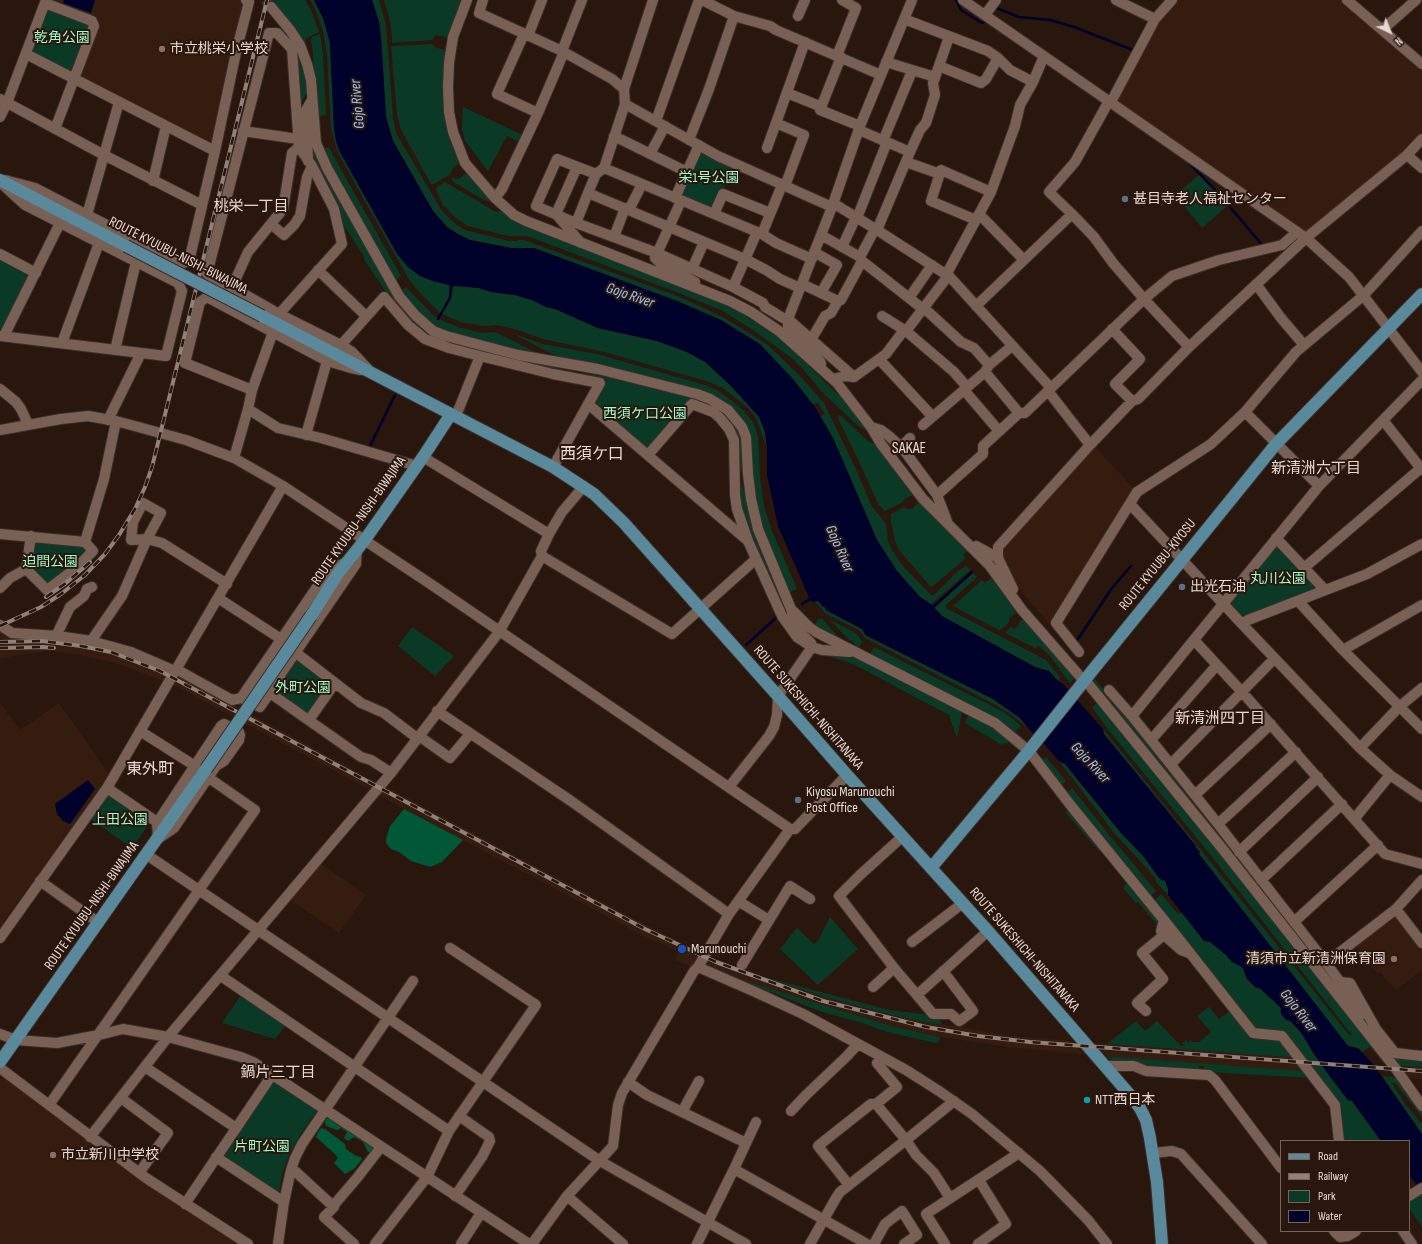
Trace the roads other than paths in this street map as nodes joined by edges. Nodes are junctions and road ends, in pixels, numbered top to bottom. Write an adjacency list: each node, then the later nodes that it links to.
1 (246, 0): 65 (street)
2 (467, 0): 82 (street)
3 (483, 0): 26 (street)
4 (542, 0): 26 (street)
5 (582, 0): 29 (street)
6 (653, 0): 42 (street)
7 (701, 0): 18 (street); 52 (street)
8 (805, 0): 22 (street)
9 (842, 0): 32 (street)
10 (912, 0): 23 (street)
11 (963, 0): 20 (street)
12 (996, 0): 20 (street)
13 (1116, 0): 24 (street)
14 (1172, 0): 24 (street)
15 (1346, 0): 25 (street)
16 (1416, 0): 25 (street)
17 (46, 2): 30 (street); 40 (street)
18 (719, 4): 21 (street)
19 (271, 7): 44 (street)
20 (985, 15): 31 (street)
21 (734, 16): 28 (street); 59 (street)
22 (798, 16)
23 (904, 19): 27 (street); 34 (street)
24 (1155, 19): 46 (street)
25 (1382, 30): 35 (street)
26 (526, 35): 29 (street); 50 (street)
27 (949, 37): 33 (street); 36 (street)
28 (805, 42): 32 (street); 43 (street)
29 (563, 51): 42 (street); 50 (street)
30 (26, 54): 40 (street); 45 (street)
31 (1044, 56): 41 (street); 46 (street)
32 (839, 57): 38 (street); 49 (street)
33 (998, 58): 36 (street); 41 (street)
34 (886, 62): 37 (street); 38 (street)
35 (1422, 64)
36 (939, 66): 39 (street)
37 (912, 71): 39 (street); 61 (street)
38 (881, 75): 55 (street)
39 (935, 77): 69 (street)
40 (74, 79): 47 (street); 56 (street)
41 (1033, 82): 80 (street)
42 (624, 89): 48 (street)
43 (786, 93): 49 (street); 53 (street)
44 (312, 100): 70 (street); 159 (street)
45 (4, 101): 51 (street); 56 (street)
46 (1110, 101): 90 (street); 100 (street)
47 (119, 102): 54 (street); 67 (street)
48 (625, 104): 52 (street); 58 (street)
49 (822, 107): 55 (street)
50 (538, 113): 82 (street)
51 (0, 117)
52 (660, 123): 59 (street); 66 (street)
53 (776, 123): 64 (street); 79 (street)
54 (166, 126): 65 (street); 77 (street)
55 (860, 128): 61 (street); 85 (street)
56 (55, 129): 67 (street)
57 (243, 131): 62 (street); 62 (street); 122 (street)
58 (614, 136): 66 (street); 73 (street)
59 (689, 140): 63 (street)
60 (1422, 140): 68 (street)
61 (885, 142): 69 (street); 92 (street)
62 (298, 143): 70 (street); 96 (street)
63 (699, 146): 74 (street); 79 (street)
64 (767, 148)
65 (215, 151): 84 (street)
66 (650, 154): 74 (street)
67 (104, 155): 77 (street); 91 (street)
68 (1407, 155): 72 (street); 104 (street)
69 (908, 157): 75 (street); 98 (street)
70 (310, 164): 96 (street); 119 (street)
71 (577, 167): 73 (street); 88 (street); 88 (street)
72 (1422, 168)
73 (600, 171): 78 (street); 81 (street)
74 (687, 172): 83 (street)
75 (940, 174): 80 (street); 93 (street)
76 (0, 180): 91 (street); 94 (street); 161 (main road, ROUTE KYUUBU-NISHI-BIWAJIMA, bridge)
77 (153, 180): 84 (street)
78 (642, 184): 83 (street); 86 (street)
79 (784, 186): 85 (street); 87 (street)
80 (991, 192): 93 (street)
81 (588, 193): 86 (street); 95 (street)
82 (495, 198): 107 (street)
83 (678, 199): 89 (street); 97 (street)
84 (202, 205): 116 (street)
85 (832, 205): 92 (street); 102 (street)
86 (627, 209): 97 (street); 103 (street)
87 (770, 213): 89 (street); 101 (street)
88 (556, 214): 95 (street); 107 (street)
89 (714, 214): 101 (street)
90 (1072, 214): 114 (street); 135 (street)
91 (87, 215): 116 (street)
92 (856, 217): 98 (street); 108 (street)
93 (978, 217): 114 (street); 121 (street)
94 (60, 223): 106 (street); 120 (street)
95 (576, 223): 103 (street)
96 (271, 224): 126 (street)
97 (669, 227): 105 (street); 109 (street)
98 (876, 229): 113 (street); 117 (street)
99 (1422, 231): 131 (street)
100 (1297, 232): 104 (street); 135 (street)
101 (759, 233): 111 (street); 112 (street)
102 (821, 235): 108 (street); 111 (street)
103 (614, 237): 109 (street)
104 (1306, 238): 124 (street); 131 (street)
105 (704, 242): 112 (street); 118 (street)
106 (99, 243): 115 (street); 149 (street)
107 (583, 244): 128 (street)
108 (842, 247): 113 (street)
109 (656, 253): 118 (street); 128 (street)
110 (0, 254): 120 (street)
111 (813, 255): 125 (street); 129 (street)
112 (745, 259): 125 (street); 127 (street)
113 (861, 259): 134 (street); 136 (street)
114 (1024, 260): 137 (street)
115 (136, 262): 123 (street); 154 (street)
116 (183, 263): 123 (street)
117 (932, 265): 121 (street); 134 (street)
118 (692, 269): 127 (street)
119 (318, 270): 139 (street); 140 (street)
120 (36, 273): 147 (street)
121 (947, 275): 137 (street); 138 (street)
122 (214, 280): 126 (street); 132 (street)
123 (178, 283): 155 (street)
124 (1256, 284): 151 (street); 153 (street)
125 (801, 286): 129 (street); 142 (street)
126 (232, 287): 139 (street)
127 (733, 287): 142 (street)
128 (704, 290): 133 (street)
129 (821, 293): 136 (street)
130 (1422, 294): 143 (main road, ROUTE KYUUBU-KIYOSU)
131 (1364, 295): 143 (street); 151 (street)
132 (207, 297): 146 (street); 171 (street)
133 (721, 297): 142 (street); 162 (street)
134 (909, 298): 138 (street)
135 (1144, 299): 144 (street); 153 (street)
136 (838, 301): 148 (street)
137 (976, 306): 152 (street)
138 (924, 308): 145 (street); 160 (street)
139 (279, 314): 150 (street)
140 (366, 316): 150 (street); 156 (street)
141 (882, 316): 145 (street)
142 (788, 319): 148 (street); 162 (street)
143 (1388, 328): 163 (street); 188 (main road, ROUTE KYUUBU-KIYOSU)
144 (1112, 329): 170 (street); 172 (street)
145 (905, 331): 157 (street); 168 (street)
146 (273, 332): 158 (street); 171 (street)
147 (2, 336): 149 (street)
148 (811, 340): 164 (street)
149 (62, 343): 154 (street)
150 (341, 345): 161 (street)
151 (1304, 345): 175 (street)
152 (1012, 346): 160 (street); 170 (street)
153 (1189, 348): 172 (street)
154 (116, 350): 155 (street)
155 (141, 353): 180 (street)
156 (480, 356): 167 (street); 177 (street)
157 (879, 359): 164 (street); 178 (street)
158 (327, 361): 161 (street); 186 (street)
159 (551, 361): 167 (street); 202 (street)
160 (987, 368): 168 (street); 176 (street)
161 (371, 372): 177 (main road, ROUTE KYUUBU-NISHI-BIWAJIMA)
162 (824, 372): 165 (street)
163 (1422, 372)
164 (854, 377): 165 (street)
165 (833, 379): 183 (street)
166 (1422, 380): 179 (street)
167 (600, 383): 173 (street)
168 (966, 388): 178 (street); 185 (street)
169 (0, 389): 181 (street)
170 (1049, 389): 176 (street); 189 (street)
171 (252, 390): 174 (street)
172 (1132, 401): 189 (street)
173 (588, 404): 191 (street); 196 (street)
174 (248, 409): 186 (street); 193 (street)
175 (1245, 412): 188 (street); 204 (street)
176 (1019, 413): 185 (street)
177 (453, 415): 195 (main road, ROUTE KYUUBU-NISHI-BIWAJIMA); 196 (main road, ROUTE SUKESHICHI-NISHITANAKA)
178 (932, 416): 182 (street)
179 (1383, 420): 197 (street); 200 (street)
180 (112, 421): 181 (street); 193 (street); 211 (street)
181 (28, 424): 184 (street)
182 (924, 424)
183 (871, 427): 190 (street); 203 (street)
184 (0, 430)
185 (999, 431): 201 (street)
186 (306, 435): 195 (street)
187 (910, 438): 190 (street)
188 (1276, 444): 200 (street); 218 (main road, ROUTE KYUUBU-KIYOSU)
189 (1090, 445): 216 (street)
190 (900, 447): 192 (street)
191 (648, 455): 194 (street); 210 (street)
192 (909, 457): 201 (street); 203 (street)
193 (234, 458): 198 (street)
194 (735, 459): 202 (street); 210 (street)
195 (420, 462): 207 (street); 214 (main road, ROUTE KYUUBU-NISHI-BIWAJIMA)
196 (553, 467): 199 (main road, ROUTE SUKESHICHI-NISHITANAKA)
197 (1421, 469): 220 (street)
198 (283, 486): 214 (street); 222 (street)
199 (584, 486): 207 (street); 230 (main road, ROUTE SUKESHICHI-NISHITANAKA)
200 (1319, 486): 209 (street)
201 (937, 495): 205 (street)
202 (751, 499): 231 (street)
203 (923, 499): 205 (street)
204 (1130, 504): 218 (street); 244 (street)
205 (950, 527): 212 (street)
206 (0, 534): 208 (street)
207 (549, 534): 215 (street)
208 (31, 536): 211 (street); 221 (street)
209 (1276, 538): 220 (street); 228 (street)
210 (748, 541): 217 (street)
211 (86, 542): 221 (street)
212 (967, 542): 216 (street); 232 (street)
213 (1422, 544): 225 (street)
214 (360, 545): 219 (main road, ROUTE KYUUBU-NISHI-BIWAJIMA); 235 (street); 242 (street)
215 (542, 556): 230 (street); 235 (street)
216 (998, 558): 232 (street)
217 (756, 559): 230 (street); 240 (street)
218 (1182, 560): 228 (street); 248 (main road, ROUTE KYUUBU-KIYOSU)
219 (348, 561): 237 (street); 270 (main road, ROUTE KYUUBU-NISHI-BIWAJIMA, bridge)
220 (1304, 568): 225 (street)
221 (26, 569): 224 (street)
222 (227, 584): 226 (street); 239 (street)
223 (92, 587): 236 (street)
224 (0, 588)
225 (1325, 590): 227 (street)
226 (218, 598): 237 (street); 247 (street)
227 (1298, 601): 233 (street); 241 (street)
228 (1223, 604): 233 (street); 238 (street)
229 (1422, 605): 241 (street)
230 (701, 609): 254 (main road, ROUTE SUKESHICHI-NISHITANAKA)
231 (791, 609): 240 (street); 243 (street)
232 (1022, 610): 248 (street)
233 (1242, 624): 245 (street)
234 (0, 625): 236 (street)
235 (499, 632): 257 (street); 275 (street)
236 (56, 636): 239 (street)
237 (281, 639): 242 (street); 255 (street)
238 (1194, 640): 246 (street); 258 (street)
239 (90, 641): 247 (street)
240 (812, 647): 243 (street); 254 (street)
241 (1343, 650): 256 (street)
242 (295, 652): 249 (street); 253 (street)
243 (855, 652): 267 (street)
244 (1079, 652)
245 (1274, 659): 252 (street); 266 (street)
246 (1217, 665): 252 (street); 265 (street)
247 (175, 670): 255 (street); 262 (street)
248 (1084, 681): 267 (main road, ROUTE KYUUBU-KIYOSU); 324 (street)
249 (335, 683): 259 (street); 264 (street)
250 (1422, 688): 256 (street)
251 (1109, 690): 258 (street)
252 (1242, 692): 260 (street); 269 (street)
253 (270, 693): 255 (street); 259 (street)
254 (778, 696): 272 (main road, ROUTE SUKESHICHI-NISHITANAKA); 275 (street)
255 (240, 698)
256 (1399, 707): 261 (street); 266 (street)
257 (437, 711): 263 (street); 264 (street)
258 (1132, 716): 265 (street)
259 (309, 720): 271 (street)
260 (1271, 724): 268 (street); 277 (street)
261 (1422, 729)
262 (140, 731): 270 (street); 276 (street)
263 (470, 734): 264 (street); 299 (street)
264 (418, 737): 271 (street)
265 (1151, 740): 269 (street)
266 (1360, 748): 273 (street)
267 (1030, 749): 290 (main road, ROUTE KYUUBU-KIYOSU); 301 (street)
268 (1296, 752): 274 (street); 282 (street)
269 (1170, 764): 277 (street)
270 (203, 771): 270 (street); 281 (street); 285 (main road, ROUTE KYUUBU-NISHI-BIWAJIMA); 294 (street)
271 (390, 773): 304 (street)
272 (847, 775): 283 (street); 284 (main road, ROUTE SUKESHICHI-NISHITANAKA)
273 (1390, 775): 278 (street); 280 (street)
274 (1318, 778): 279 (street); 287 (street)
275 (729, 787): 283 (street)
276 (107, 788): 281 (street); 293 (street)
277 (1195, 795): 282 (street)
278 (1422, 797)
279 (1342, 804): 280 (street); 291 (street)
280 (1355, 818): 286 (street)
281 (157, 822): 285 (street)
282 (1218, 824): 287 (street)
283 (790, 829): 296 (street)
284 (902, 837): 290 (main road, ROUTE SUKESHICHI-NISHITANAKA); 315 (street)
285 (158, 839): 288 (main road, ROUTE KYUUBU-NISHI-BIWAJIMA)
286 (1378, 845): 289 (street); 302 (street)
287 (1239, 852): 291 (street)
288 (146, 855): 294 (street); 303 (main road, ROUTE KYUUBU-NISHI-BIWAJIMA)
289 (1422, 864)
290 (931, 868): 297 (main road, ROUTE SUKESHICHI-NISHITANAKA)
291 (1261, 880): 302 (street)
292 (1422, 880): 298 (street)
293 (40, 881): 303 (street); 307 (street)
294 (199, 891): 304 (street); 326 (street)
295 (810, 899): 300 (street)
296 (738, 901): 299 (street); 300 (street)
297 (962, 903): 305 (main road, ROUTE SUKESHICHI-NISHITANAKA); 308 (street)
298 (1396, 909): 309 (street); 312 (street)
299 (729, 914): 314 (street)
300 (769, 920): 313 (street)
301 (1164, 920): 306 (street); 311 (street)
302 (1294, 922): 312 (street)
303 (99, 923): 328 (main road, ROUTE KYUUBU-NISHI-BIWAJIMA)
304 (258, 931): 317 (street); 323 (street)
305 (988, 931): 316 (street); 333 (main road, ROUTE SUKESHICHI-NISHITANAKA)
306 (1164, 935): 311 (street); 322 (street)
307 (0, 938)
308 (912, 942)
309 (1422, 944)
310 (450, 948): 339 (street)
311 (1191, 953): 355 (street)
312 (1326, 963): 319 (street)
313 (742, 964)
314 (698, 967): 329 (street); 340 (street)
315 (894, 968): 320 (street); 321 (street)
316 (943, 971): 321 (street); 321 (street)
317 (221, 976): 327 (street); 335 (street)
318 (413, 981): 323 (street)
319 (1340, 982): 324 (street); 330 (street)
320 (873, 987)
321 (917, 995)
322 (1146, 1011)
323 (387, 1018): 335 (street); 339 (street)
324 (1365, 1031): 345 (street)
325 (0, 1034): 328 (street)
326 (99, 1035): 327 (street); 328 (street); 344 (street)
327 (168, 1037): 334 (street); 337 (street)
328 (16, 1040): 332 (main road, ROUTE KYUUBU-NISHI-BIWAJIMA)
329 (858, 1044): 331 (street); 347 (street)
330 (1422, 1056)
331 (883, 1058): 342 (street); 343 (street)
332 (0, 1062)
333 (1106, 1066): 358 (main road, ROUTE SUKESHICHI-NISHITANAKA); 362 (street)
334 (145, 1067): 341 (street); 351 (street)
335 (355, 1067): 346 (street); 352 (street)
336 (0, 1068): 344 (street)
337 (272, 1074): 346 (street); 351 (street)
338 (699, 1081): 348 (street)
339 (483, 1082): 349 (street); 361 (street)
340 (628, 1082): 348 (street); 361 (street)
341 (121, 1098): 353 (street); 365 (street)
342 (954, 1101): 354 (street); 359 (street)
343 (876, 1104): 354 (street); 368 (street)
344 (49, 1105): 353 (street)
345 (1422, 1106)
346 (325, 1110): 357 (street); 364 (street)
347 (791, 1111)
348 (682, 1112): 356 (street)
349 (459, 1116): 352 (street); 371 (street)
350 (756, 1122): 356 (street)
351 (236, 1128): 360 (street)
352 (449, 1130): 366 (street)
353 (90, 1137): 365 (street)
354 (906, 1140): 368 (street); 373 (street)
355 (1339, 1140)
356 (746, 1143): 363 (street)
357 (381, 1147): 366 (street); 376 (street)
358 (1152, 1153): 402 (main road, ROUTE SUKESHICHI-NISHITANAKA); 403 (street)
359 (1019, 1154): 367 (street); 401 (street)
360 (216, 1157): 374 (street); 375 (street)
361 (600, 1161): 372 (street); 379 (street)
362 (1280, 1167)
363 (734, 1169): 378 (street); 379 (street)
364 (291, 1170): 374 (street); 376 (street)
365 (139, 1173): 375 (street)
366 (427, 1177): 371 (street); 387 (street)
367 (979, 1180): 373 (street); 400 (street)
368 (849, 1185): 378 (street)
369 (1422, 1188): 370 (street)
370 (1410, 1195)
371 (455, 1196): 377 (street)
372 (567, 1196): 390 (street); 391 (street)
373 (950, 1198): 399 (street)
374 (284, 1202): 385 (street)
375 (185, 1204): 384 (street)
376 (333, 1206): 386 (street)
377 (482, 1213): 388 (street); 389 (street)
378 (824, 1220): 394 (street); 395 (street)
379 (708, 1223): 392 (street); 393 (street)
380 (1335, 1232): 383 (street)
381 (1404, 1232): 404 (street)
382 (917, 1235): 396 (street); 397 (street); 398 (street)
383 (1351, 1239)
384 (248, 1244)
385 (278, 1244)
386 (354, 1244)
387 (375, 1244)
388 (461, 1244)
389 (529, 1244)
390 (532, 1244)
391 (623, 1244)
392 (697, 1244)
393 (746, 1244)
394 (810, 1244)
395 (867, 1244)
396 (874, 1244)
397 (904, 1244)
398 (922, 1244)
399 (945, 1244)
400 (978, 1244)
401 (1107, 1244)
402 (1162, 1244)
403 (1262, 1244)
404 (1412, 1244)

